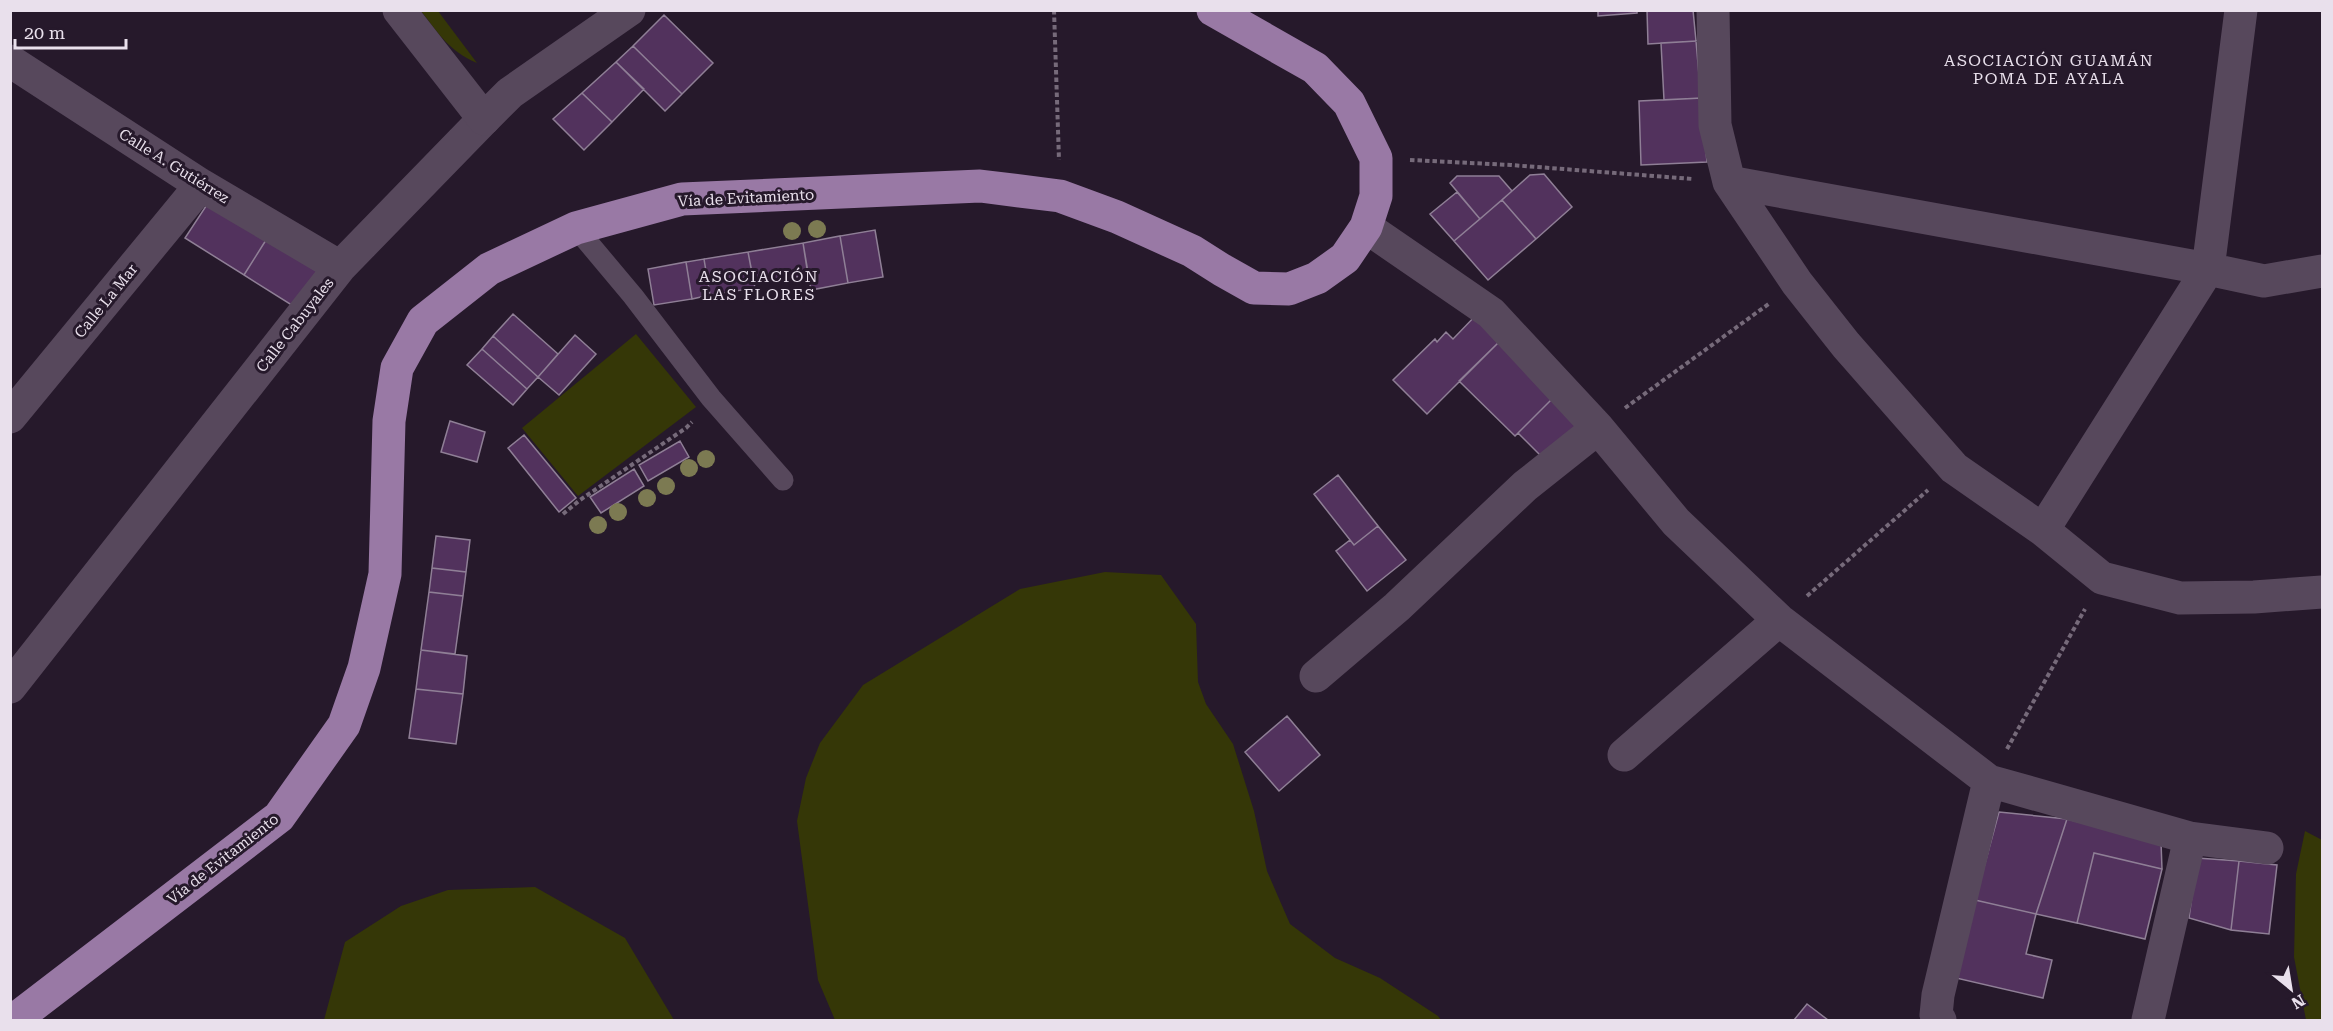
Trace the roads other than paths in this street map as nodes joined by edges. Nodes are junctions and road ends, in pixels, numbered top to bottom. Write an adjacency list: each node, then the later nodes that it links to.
1 (399, 10): 7 (street)
2 (629, 10): 7 (street, Calle Cabuyales)
3 (1213, 10): 10 (highway, Vía de Evitamiento)
4 (1713, 10): 8 (street)
5 (2241, 10): 13 (street)
6 (10, 61): 9 (street, Calle A. Gutiérrez)
7 (484, 119): 12 (street, Calle Cabuyales)
8 (1729, 182): 13 (street); 18 (street)
9 (201, 185): 12 (street, Calle A. Gutiérrez); 15 (street, Calle La Mar)
10 (1366, 227): 11 (highway, Vía de Evitamiento); 16 (street)
11 (576, 228): 17 (lane); 27 (highway, Vía de Evitamiento)
12 (340, 267): 22 (street, Calle Cabuyales)
13 (2208, 269): 14 (street); 18 (street)
14 (2322, 271)
15 (10, 417)
16 (1598, 428): 20 (street); 21 (street)
17 (783, 480)
18 (2043, 530): 19 (street)
19 (2322, 592)
20 (1779, 620): 23 (street); 24 (street)
21 (1316, 676)
22 (10, 687)
23 (1624, 755)
24 (1989, 781): 25 (street); 28 (street)
25 (2190, 838): 26 (street); 29 (street)
26 (2267, 848)
27 (14, 1020)
28 (1940, 1020)
29 (2148, 1020)

